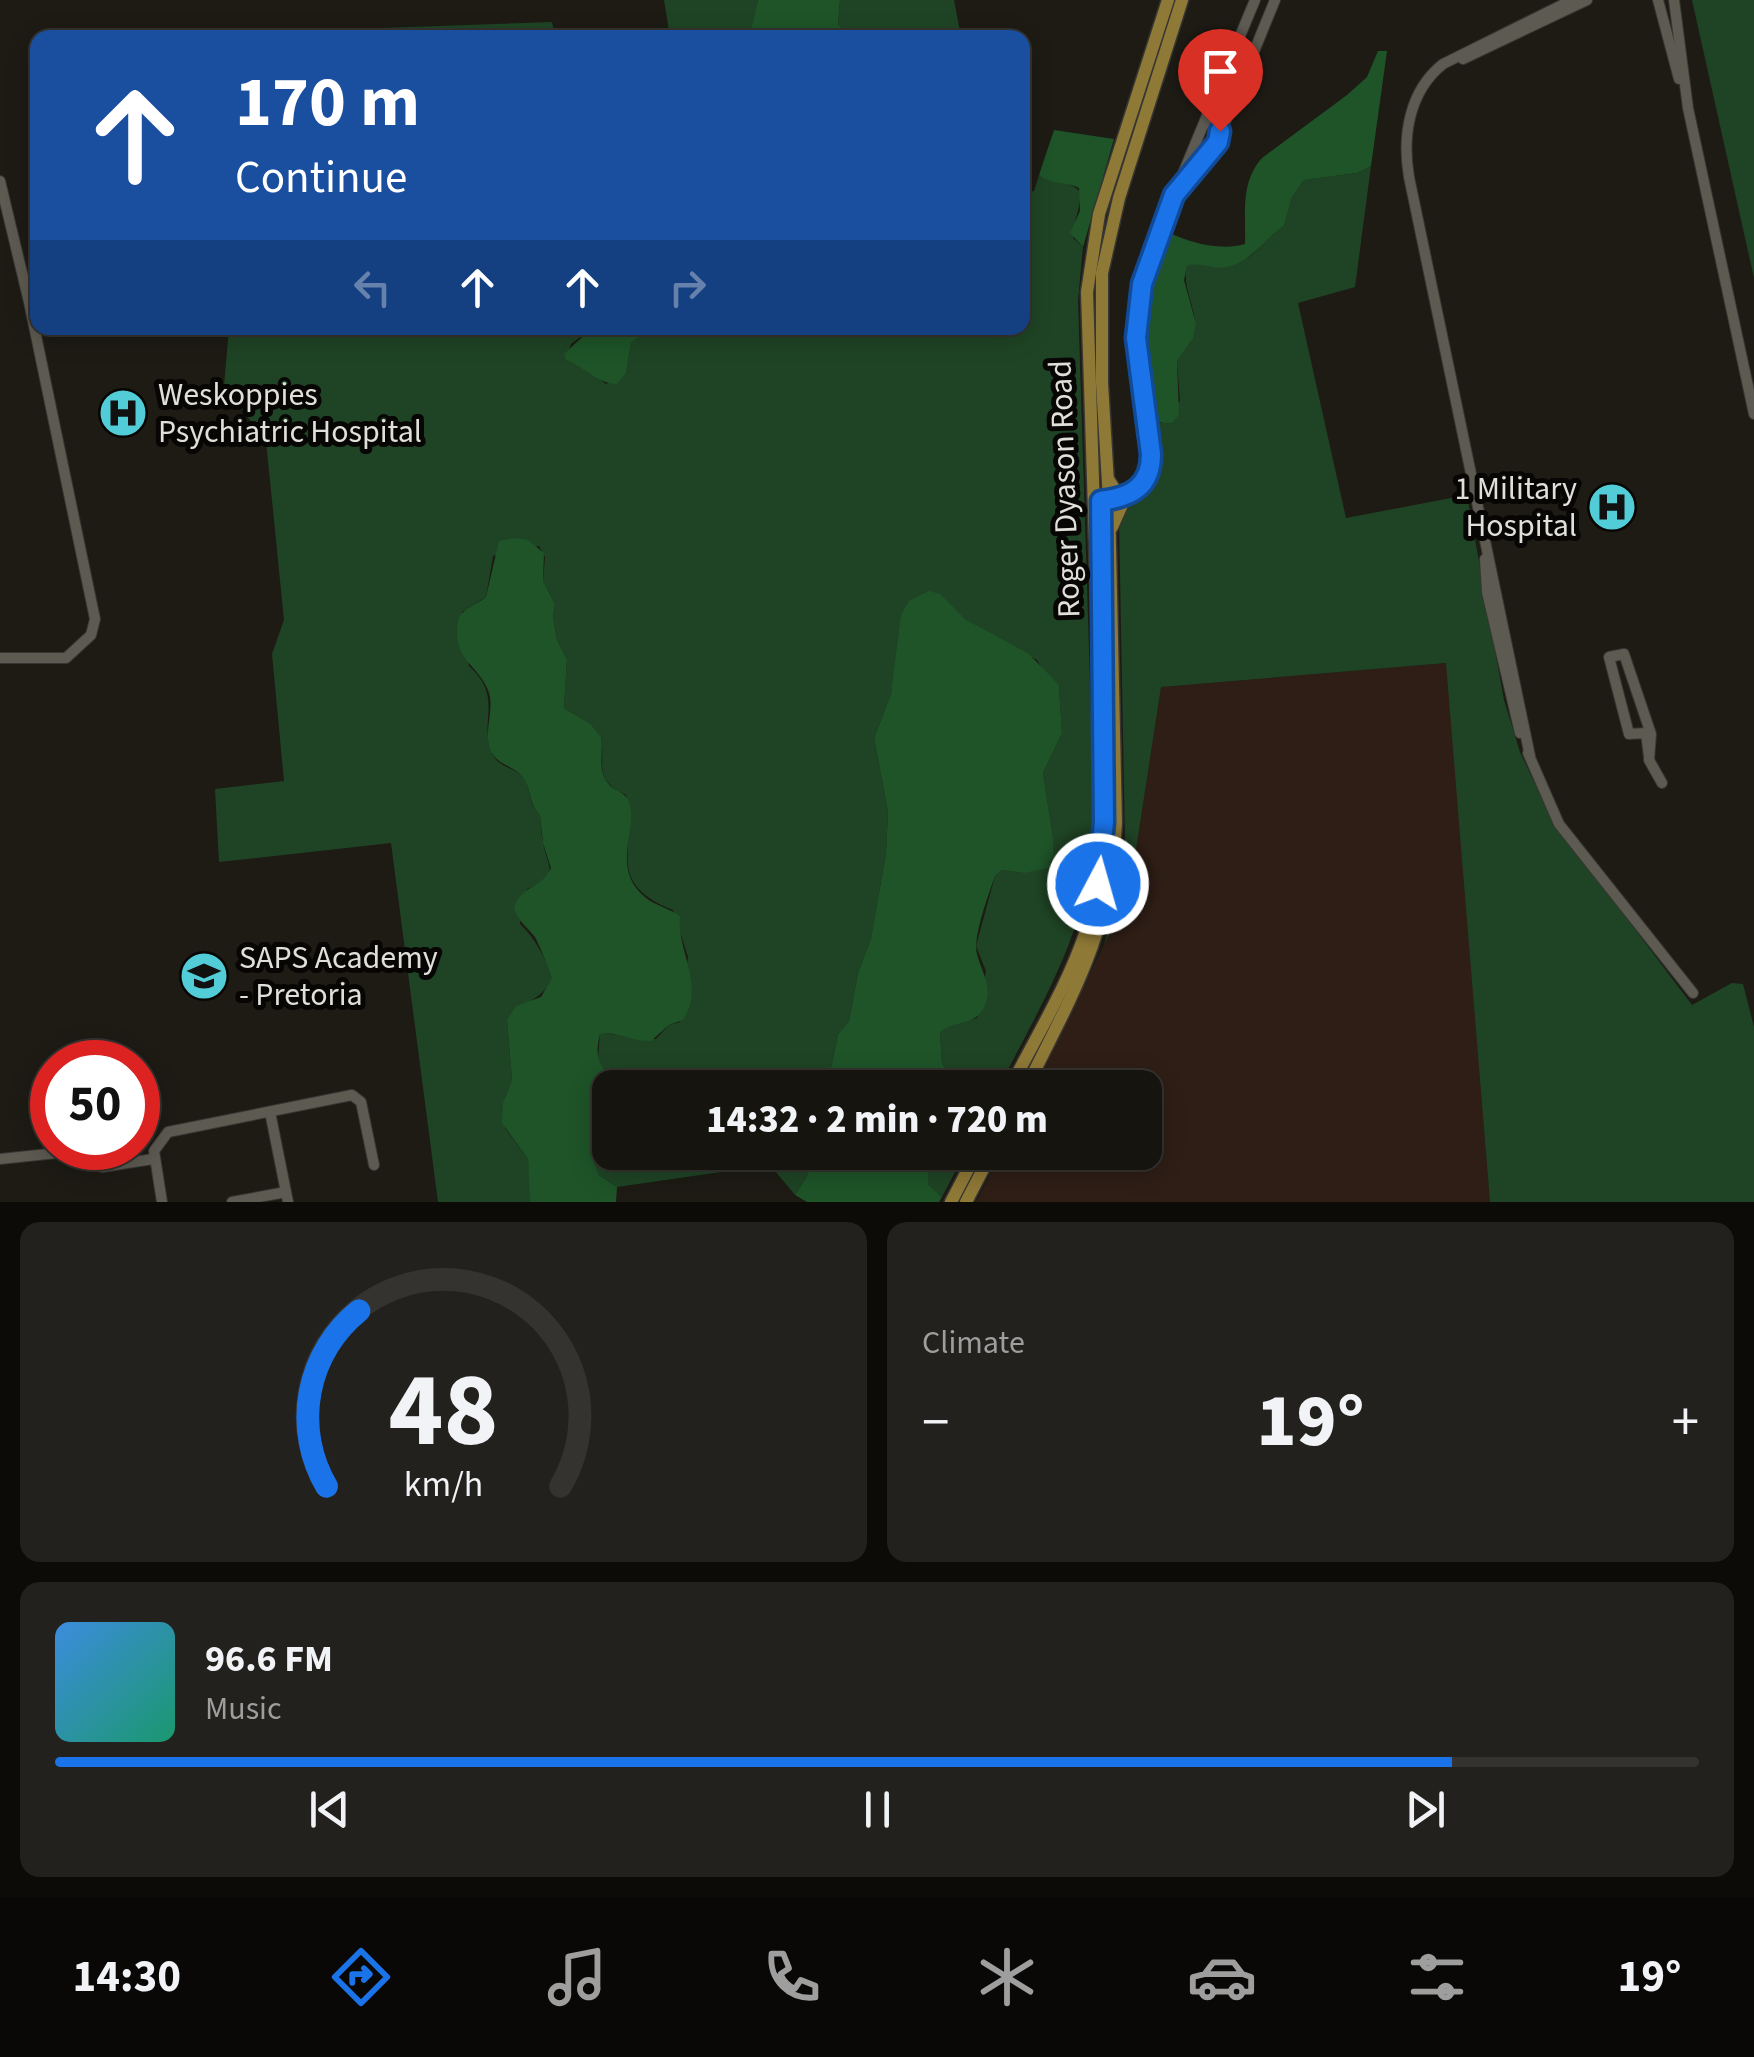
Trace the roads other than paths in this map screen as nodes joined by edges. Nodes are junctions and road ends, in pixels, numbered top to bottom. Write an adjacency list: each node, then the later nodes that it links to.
1 (1168, 0): 17 (main road, Roger Dyason Road)
2 (1182, 0): 19 (main road, Roger Dyason Road)
3 (1255, 0): 11 (street)
4 (1276, 0): 12 (street)
5 (1572, 0): 9 (street)
6 (1588, 0): 9 (street)
7 (1658, 0): 10 (street)
8 (1674, 0): 10 (street)
9 (1422, 89): 27 (street)
10 (1688, 108): 18 (street)
11 (1206, 122): 12 (street); 14 (street)
12 (1220, 131): 14 (street)
13 (0, 181): 15 (street)
14 (1174, 195): 20 (street)
15 (30, 307)
16 (36, 335): 23 (street)
17 (1088, 380): 21 (main road); 24 (main road, Roger Dyason Road)
18 (1754, 414)
19 (1107, 472): 20 (main road); 21 (main road, Roger Dyason Road)
20 (1126, 496): 21 (street); 22 (main road)
21 (1105, 501): 22 (main road, Roger Dyason Road); 24 (main road)
22 (1110, 532): 29 (main road, Roger Dyason Road)
23 (0, 658)
24 (1100, 693): 28 (main road, Roger Dyason Road)
25 (1649, 757): 25 (street); 26 (street)
26 (1662, 783)
27 (1693, 993)
28 (1019, 1070)
29 (1035, 1070)
30 (270, 1112): 31 (street); 34 (street); 38 (street)
31 (160, 1141)
32 (30, 1155): 33 (street)
33 (0, 1159)
34 (374, 1165)
35 (155, 1170): 39 (street)
36 (967, 1170): 41 (main road)
37 (983, 1170): 42 (main road)
38 (287, 1197): 40 (street)
39 (162, 1202)
40 (232, 1202)
41 (951, 1202)
42 (966, 1202)

